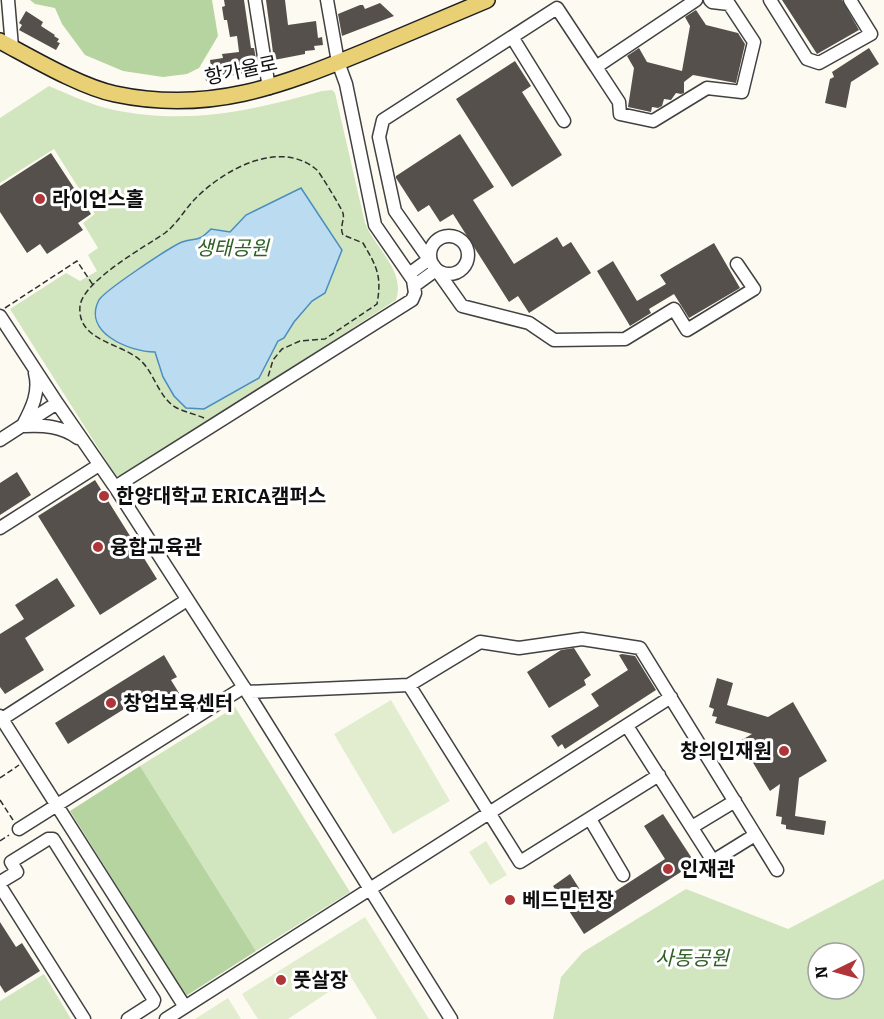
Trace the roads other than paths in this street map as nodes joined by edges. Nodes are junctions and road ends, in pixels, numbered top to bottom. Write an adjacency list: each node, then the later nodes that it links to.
1 (8, 0): 10 (street)
2 (255, 0): 13 (street)
3 (327, 0): 11 (street)
4 (487, 0): 11 (main road, 항가울로)
5 (696, 0): 12 (street)
6 (710, 0): 12 (street)
7 (770, 0): 8 (street)
8 (850, 0)
9 (512, 37): 12 (street); 14 (street); 16 (street)
10 (6, 44): 13 (main road, 항가울로)
11 (338, 62): 13 (main road, 항가울로); 17 (street)
12 (596, 67)
13 (269, 88)
14 (564, 121)
15 (737, 264): 16 (street)
16 (432, 266): 17 (street)
17 (412, 280): 25 (street)
18 (0, 314): 19 (street)
19 (34, 368): 20 (street); 21 (street)
20 (57, 403): 21 (street); 23 (street)
21 (22, 426): 22 (street); 23 (street)
22 (0, 440)
23 (82, 441): 24 (street)
24 (99, 465): 25 (street); 26 (street)
25 (115, 488): 27 (street)
26 (0, 528)
27 (187, 600): 29 (street); 31 (street)
28 (409, 685): 29 (street); 30 (street); 36 (street)
29 (246, 690): 35 (street); 44 (street)
30 (671, 698): 32 (street); 34 (street)
31 (1, 717): 35 (street)
32 (627, 726): 33 (street); 36 (street)
33 (658, 775): 37 (street); 38 (street)
34 (735, 801): 38 (street); 40 (street)
35 (57, 806): 39 (street); 45 (street)
36 (490, 813): 37 (street); 44 (street)
37 (590, 819): 42 (street)
38 (692, 827): 40 (street)
39 (19, 829)
40 (755, 834): 41 (street)
41 (777, 870)
42 (623, 874)
43 (0, 886): 46 (street); 47 (street)
44 (370, 890): 45 (street); 49 (street)
45 (184, 1007): 48 (street)
46 (84, 1019)
47 (128, 1019)
48 (166, 1019)
49 (451, 1019)

